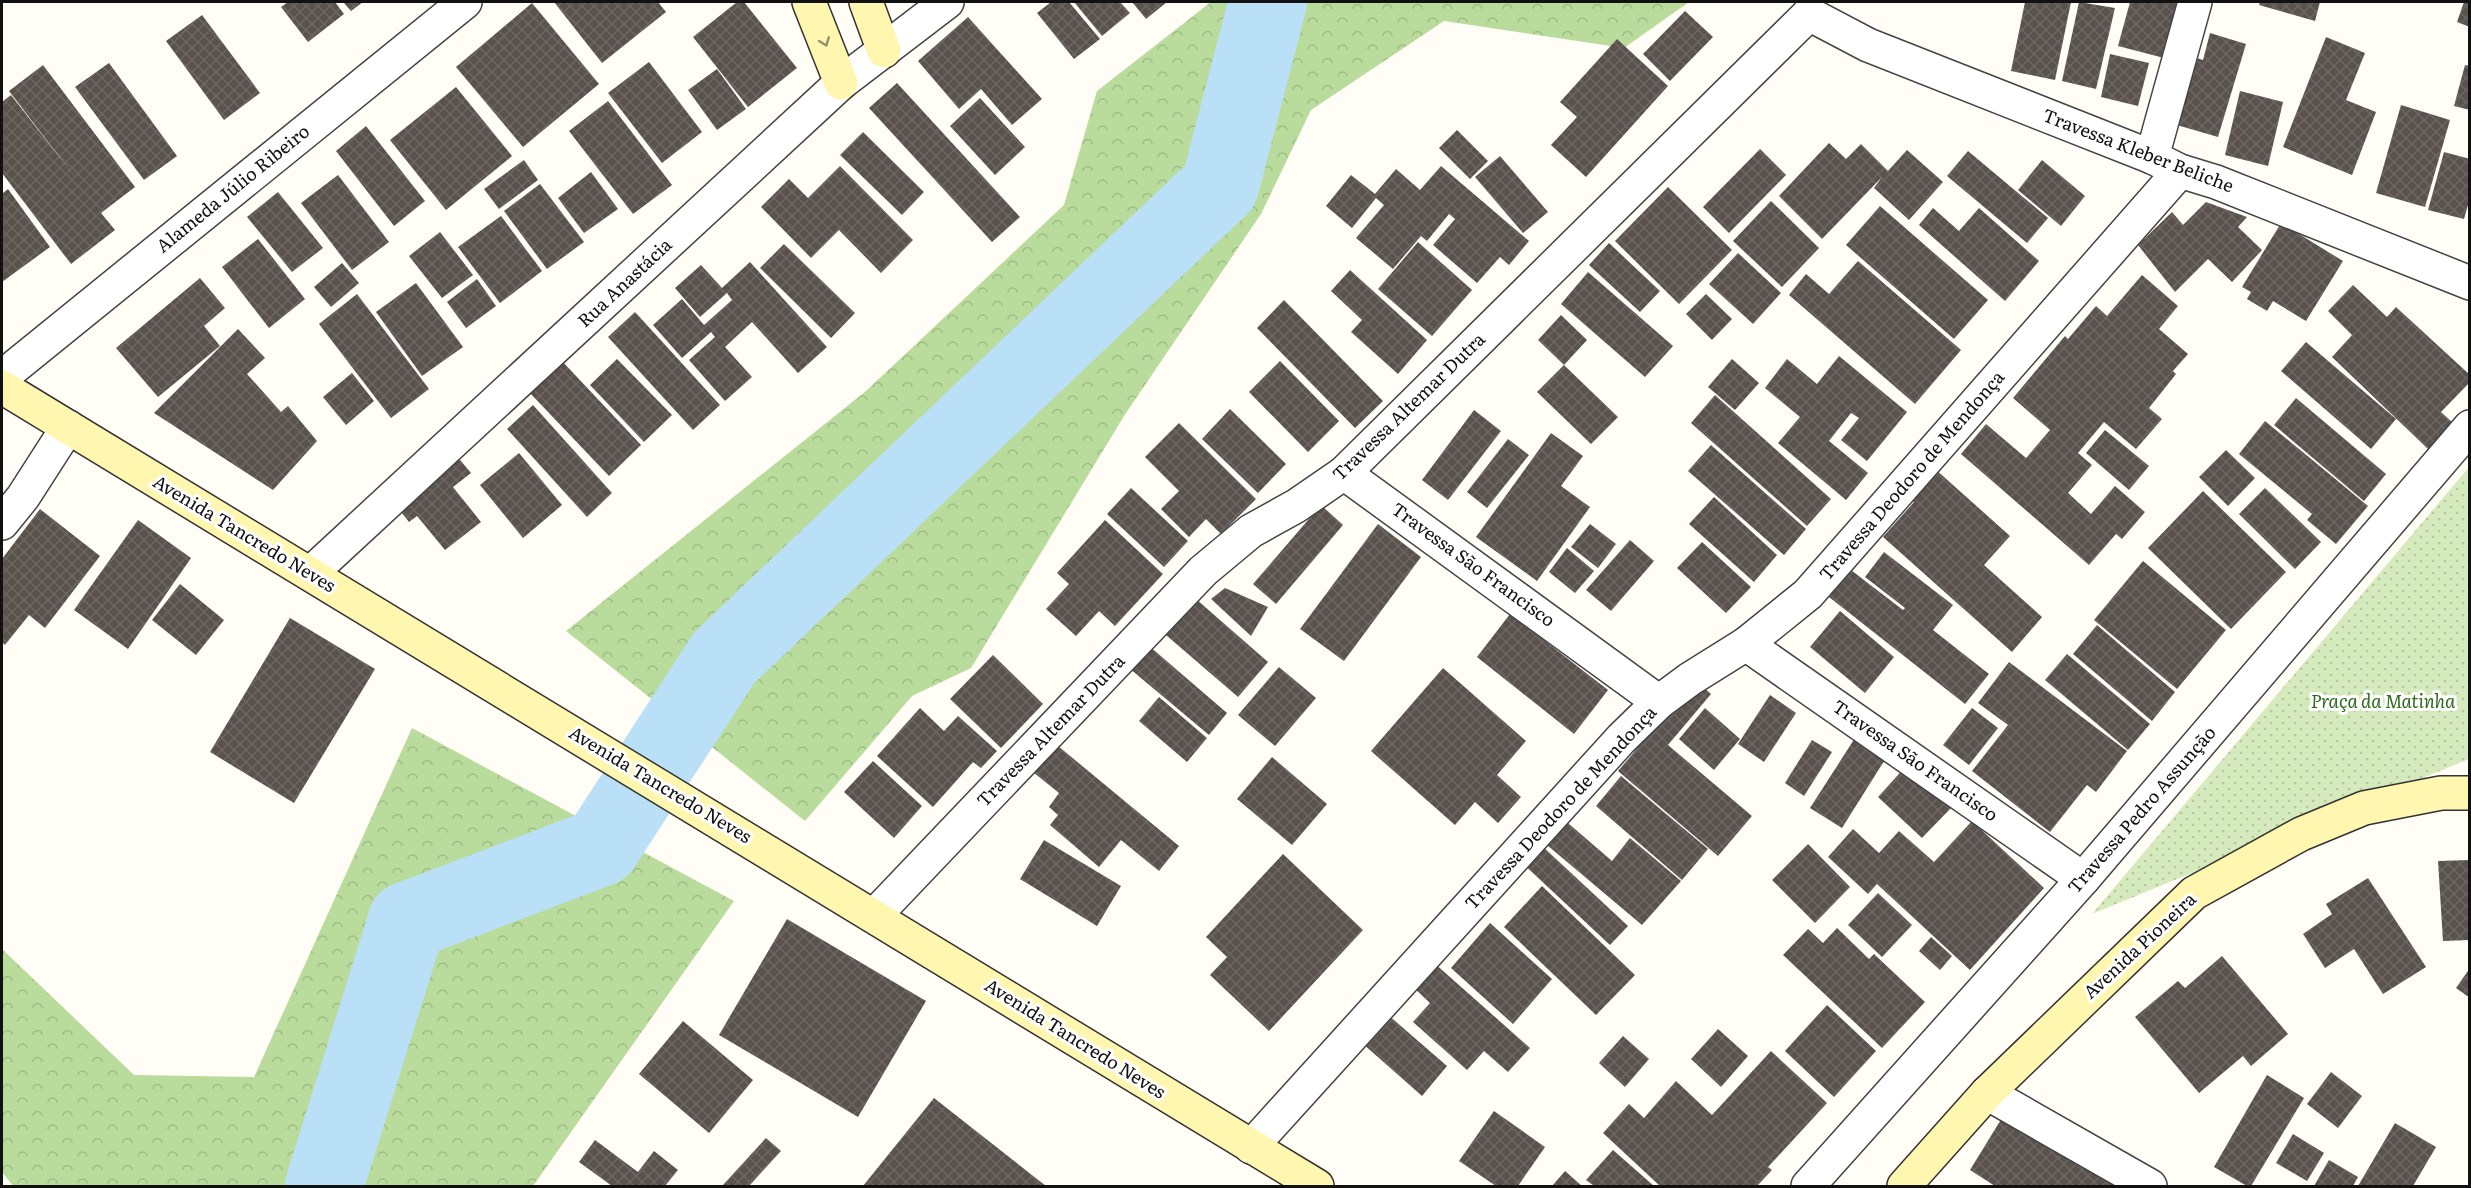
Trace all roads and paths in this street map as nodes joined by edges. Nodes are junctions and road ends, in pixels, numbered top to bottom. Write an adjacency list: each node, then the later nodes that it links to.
1 (465, 2): 11 (street, Alameda Júlio Ribeiro)
2 (809, 2): 8 (street, one-way to 8)
3 (866, 2): 7 (street)
4 (947, 2): 7 (street, Rua Anastácia)
5 (2195, 2): 9 (street)
6 (1805, 8): 9 (street, Travessa Kleber Beliche); 15 (street, Travessa Altemar Dutra)
7 (884, 51): 8 (street, Rua Anastácia)
8 (841, 83): 17 (street, Rua Anastácia)
9 (2166, 164): 10 (street, Travessa Kleber Beliche); 18 (street, Travessa Deodoro de Mendonça)
10 (2469, 283)
11 (2, 377)
12 (2, 387): 13 (street, Avenida Tancredo Neves)
13 (68, 427): 16 (street); 17 (street, Avenida Tancredo Neves)
14 (2469, 427): 21 (street, Travessa Pedro Assunção)
15 (1344, 473): 19 (street, Travessa São Francisco); 22 (street, Travessa Altemar Dutra)
16 (2, 523)
17 (311, 573): 22 (street, Avenida Tancredo Neves)
18 (1746, 644): 19 (street, Travessa Deodoro de Mendonça); 21 (street, Travessa São Francisco)
19 (1659, 702): 24 (street, Travessa Deodoro de Mendonça)
20 (2469, 793): 23 (street, Avenida Pioneira)
21 (2083, 879): 26 (street, Travessa Pedro Assunção)
22 (875, 915): 24 (street, Avenida Tancredo Neves)
23 (1987, 1093): 27 (street, Avenida Pioneira); 28 (street)
24 (1251, 1148): 25 (street, Avenida Tancredo Neves)
25 (1317, 1186)
26 (1808, 1186)
27 (1904, 1186)
28 (2150, 1186)

